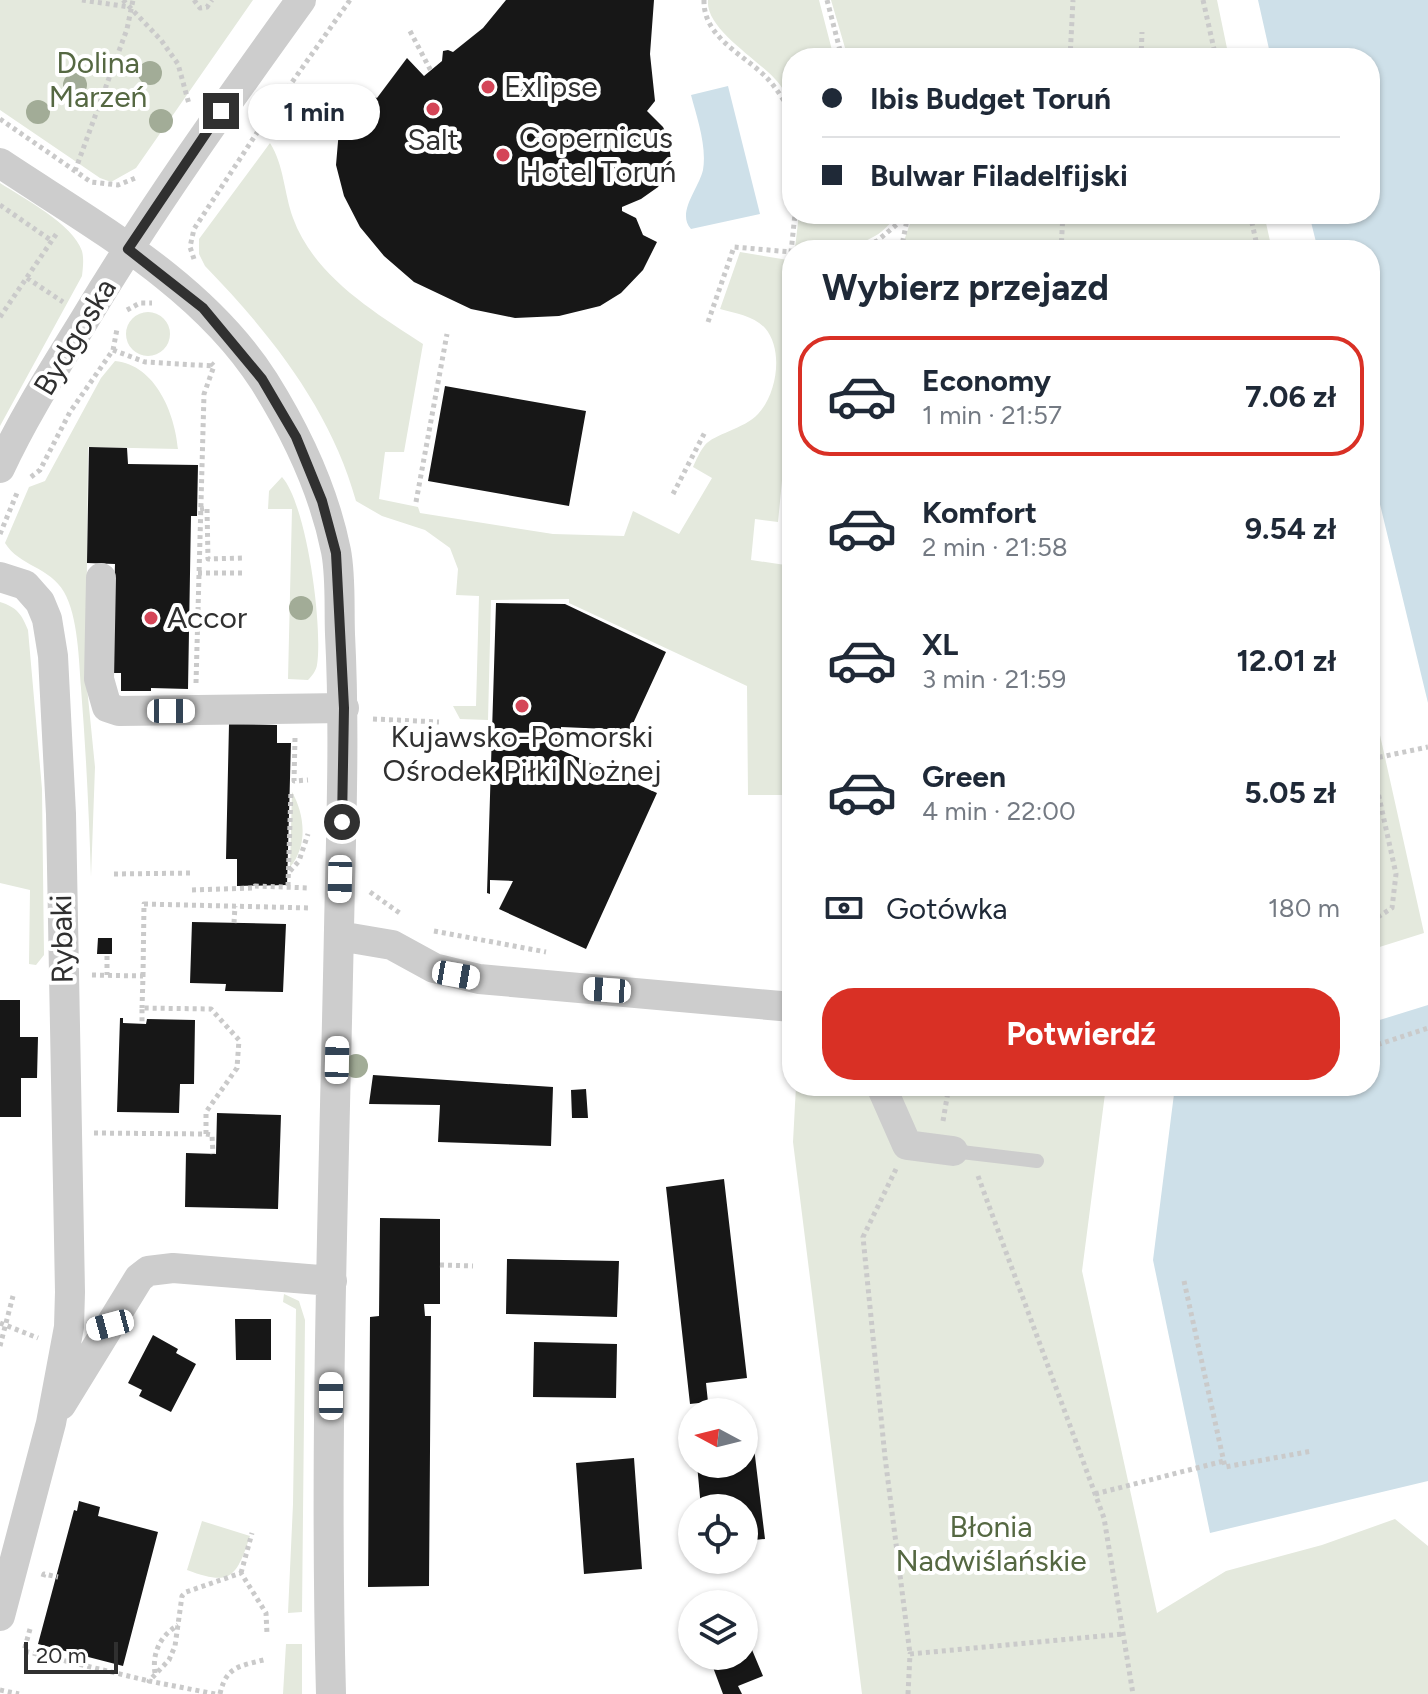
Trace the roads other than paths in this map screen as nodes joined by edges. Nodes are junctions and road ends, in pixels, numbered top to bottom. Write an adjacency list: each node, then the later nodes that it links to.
1 (301, 0): 3 (street, Bydgoska)
2 (0, 163): 3 (street)
3 (128, 249): 4 (street, Bydgoska); 7 (street)
4 (14, 480)
5 (0, 577): 15 (street, Rybaki)
6 (101, 578): 7 (street)
7 (344, 708): 8 (street)
8 (339, 936): 9 (street); 13 (street)
9 (782, 1006)
10 (885, 1096): 11 (street)
11 (961, 1152): 12 (lane)
12 (1037, 1161)
13 (332, 1281): 14 (street, Rybaki); 18 (street)
14 (110, 1325): 15 (street); 16 (street, Rybaki)
15 (69, 1327): 16 (street, Rybaki)
16 (51, 1423): 17 (street, Rybaki)
17 (0, 1616)
18 (331, 1694)

